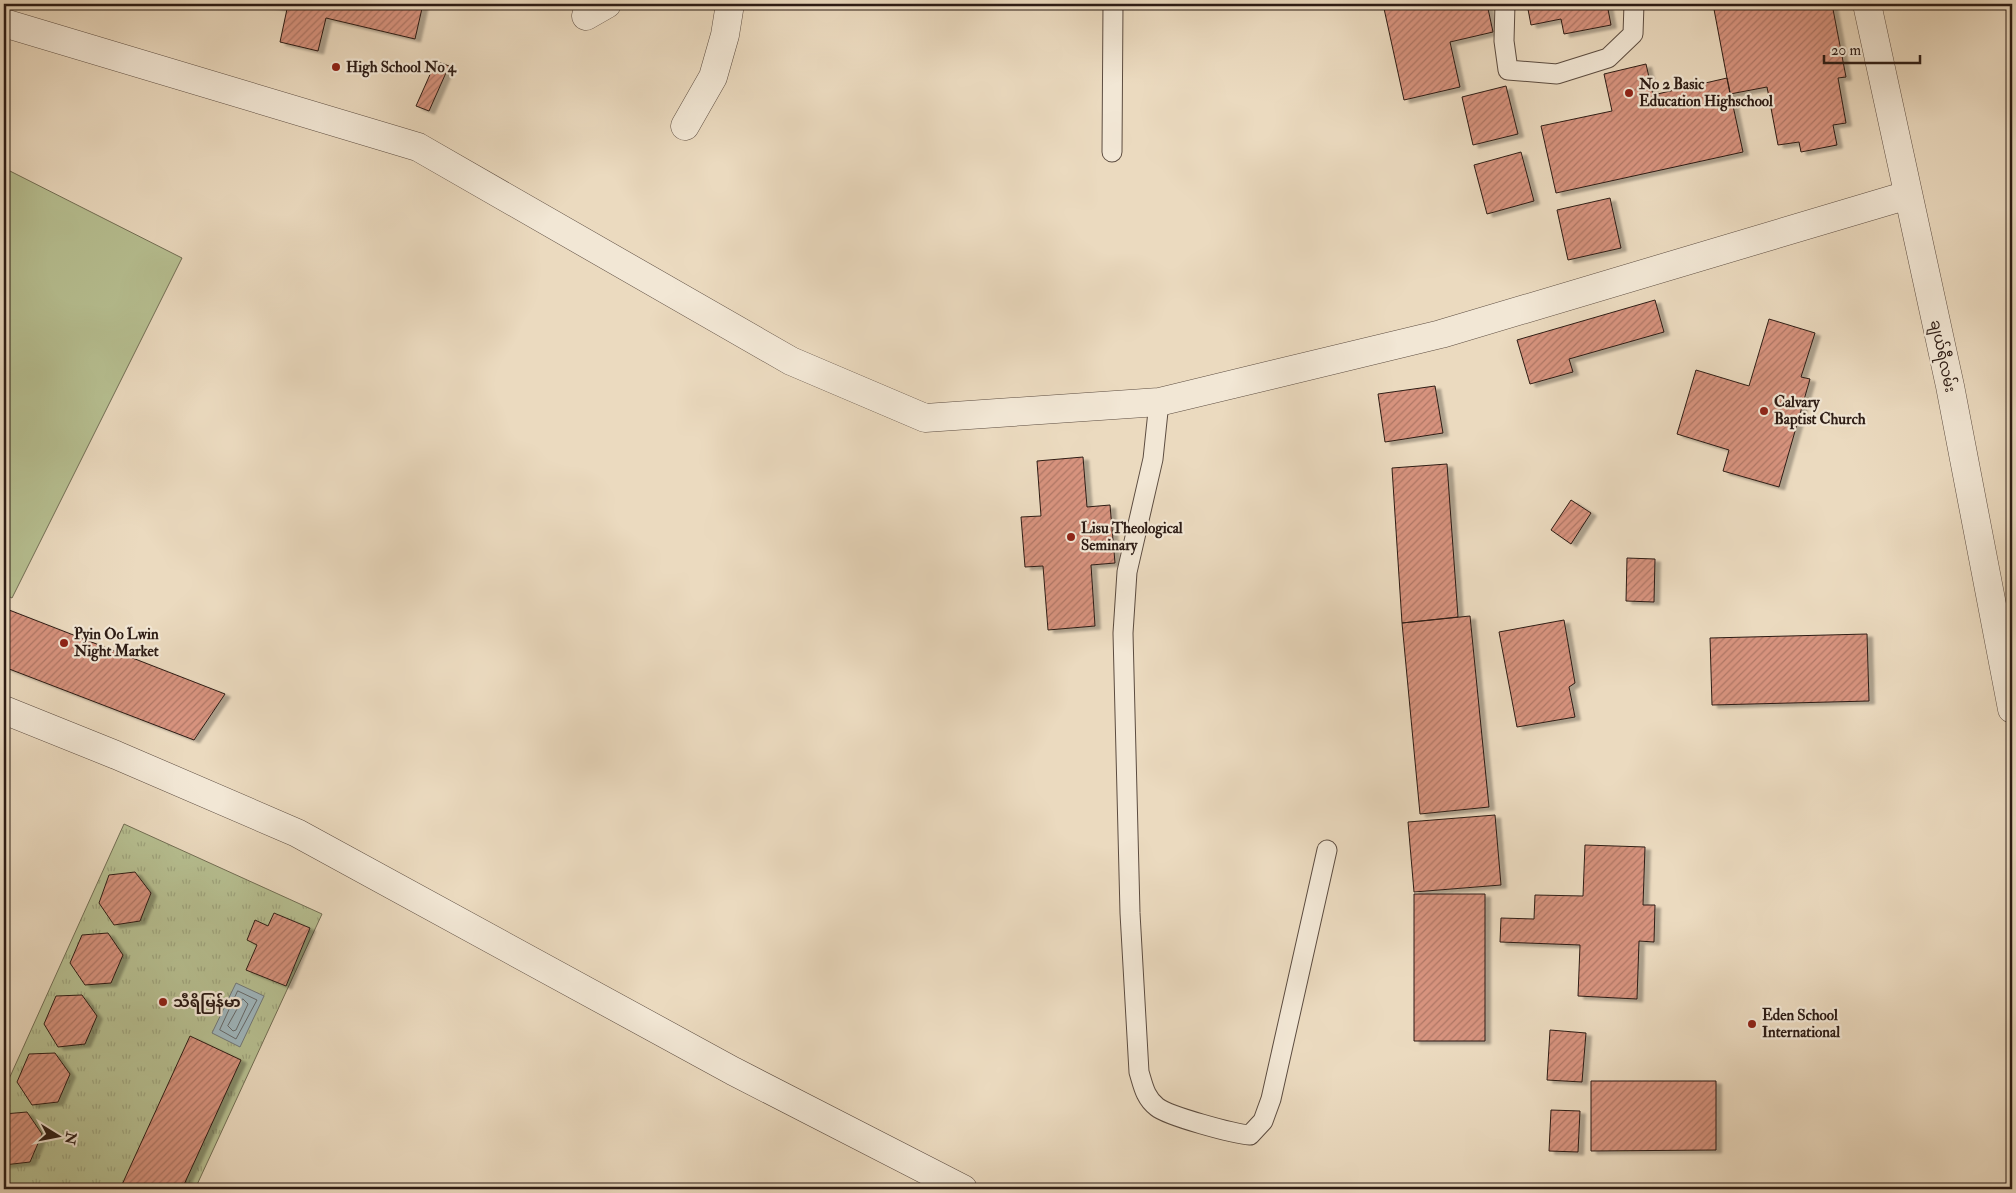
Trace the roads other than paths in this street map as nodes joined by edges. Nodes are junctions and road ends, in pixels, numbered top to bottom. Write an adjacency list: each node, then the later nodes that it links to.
1 (730, 4): 7 (street)
2 (1113, 4): 8 (lane)
3 (1505, 4): 4 (lane)
4 (1634, 4)
5 (1867, 4): 9 (street, ချယ်ရီလမ်း)
6 (4, 23): 10 (street)
7 (685, 126)
8 (1112, 152)
9 (1908, 195): 10 (street); 11 (street, ချယ်ရီလမ်း)
10 (1159, 402): 13 (lane)
11 (2012, 709)
12 (4, 710): 14 (street)
13 (1327, 850)
14 (963, 1189)

